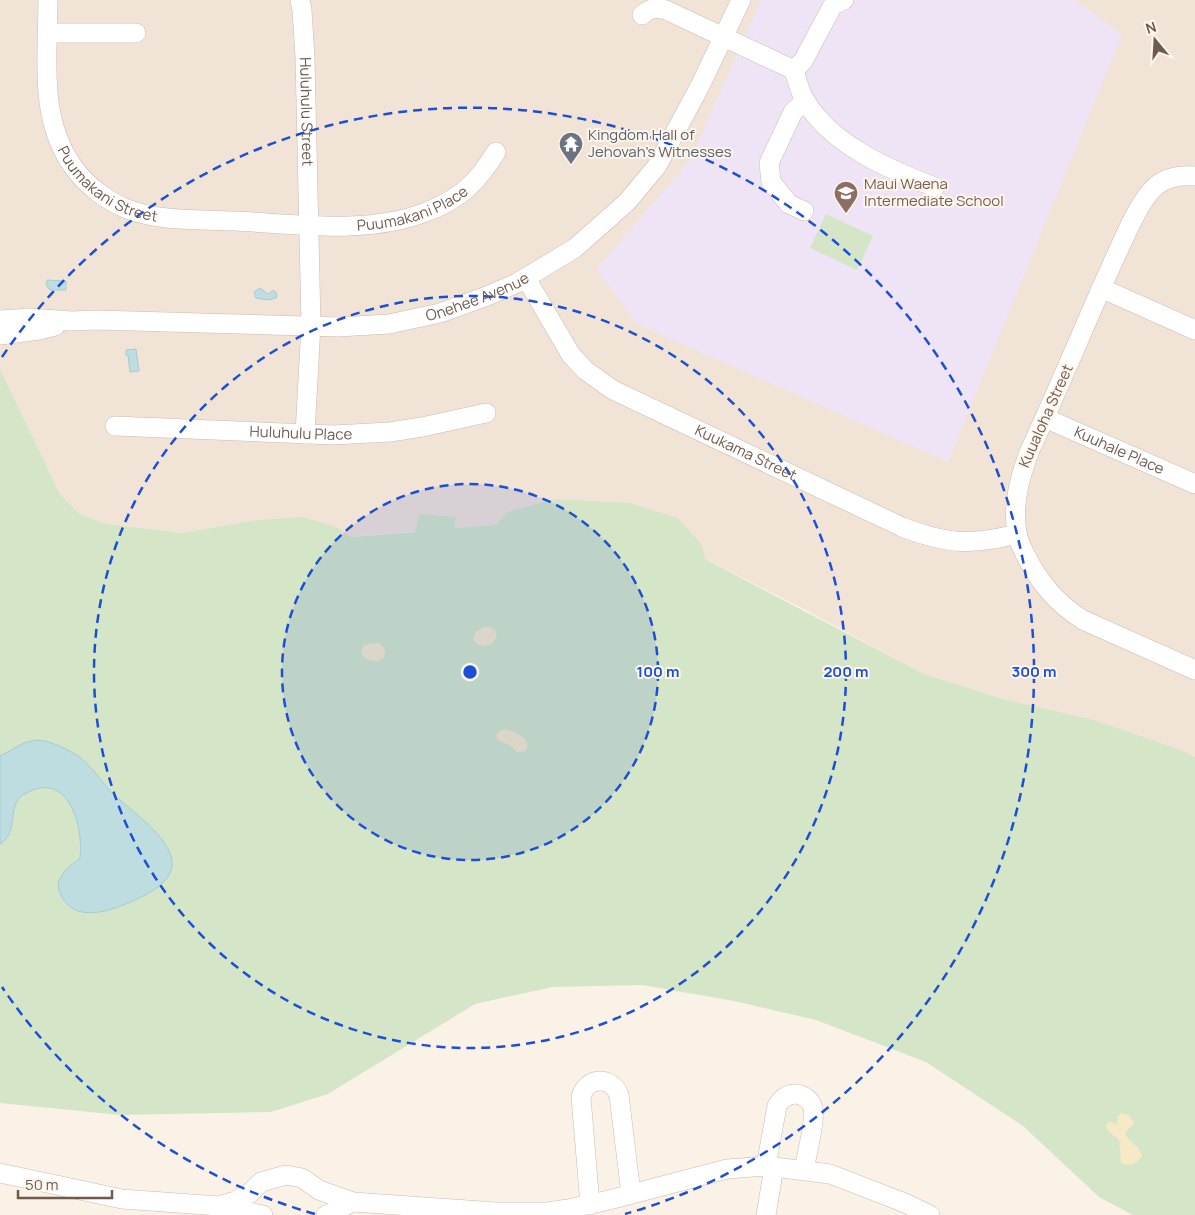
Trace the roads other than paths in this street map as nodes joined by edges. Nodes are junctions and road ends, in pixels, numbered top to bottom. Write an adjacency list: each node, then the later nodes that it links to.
1 (48, 0): 6 (street, Puumakani Street)
2 (300, 0): 15 (street, Huluhulu Street)
3 (741, 0): 8 (street, Onehee Avenue)
4 (844, 0): 9 (street)
5 (642, 15): 8 (street)
6 (48, 33): 7 (street); 15 (street, Puumakani Street)
7 (136, 33)
8 (723, 38): 9 (street); 16 (street, Onehee Avenue)
9 (794, 70): 10 (street)
10 (805, 101): 13 (street); 14 (street)
11 (496, 152): 15 (street, Puumakani Place)
12 (1195, 176): 17 (street, Kuualoha Street)
13 (935, 187)
14 (804, 211)
15 (308, 226): 20 (street, Huluhulu Street)
16 (526, 278): 20 (street, Onehee Avenue); 28 (street, Kuukama Street)
17 (1101, 288): 21 (street); 24 (street, Kuualoha Street)
18 (0, 320): 19 (street, Onehee Avenue)
19 (71, 321): 20 (street, Onehee Avenue); 22 (street, Onehee Avenue)
20 (311, 325): 26 (street, Huluhulu Street)
21 (1195, 330)
22 (0, 335)
23 (486, 413): 26 (street, Huluhulu Place)
24 (1045, 418): 27 (street, Kuuhale Place); 28 (street, Kuualoha Street)
25 (115, 426): 26 (street, Huluhulu Place)
26 (305, 434)
27 (1195, 484)
28 (1017, 534): 29 (street, Kuualoha Street)
29 (1195, 670)
30 (770, 1166): 31 (street); 31 (street); 34 (street); 41 (street)
31 (804, 1170): 42 (street)
32 (0, 1173): 37 (street)
33 (353, 1202): 36 (street); 38 (street); 40 (street)
34 (620, 1203): 35 (street); 35 (street)
35 (590, 1205): 38 (street)
36 (219, 1206): 37 (street); 39 (street)
37 (194, 1210)
38 (455, 1212)
39 (263, 1215)
40 (326, 1215)
41 (766, 1215)
42 (930, 1215)

